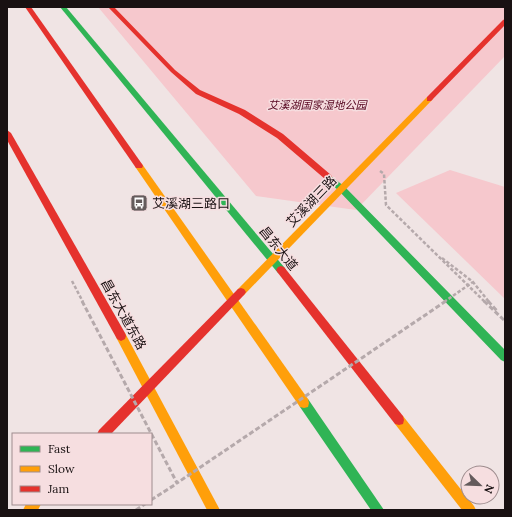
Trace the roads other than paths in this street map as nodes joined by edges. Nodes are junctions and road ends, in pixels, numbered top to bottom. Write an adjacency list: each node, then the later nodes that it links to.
1 (28, 7): 8 (main road)
2 (63, 7): 7 (main road, 昌东大道)
3 (111, 7): 6 (main road)
4 (505, 21): 6 (main road, 艾溪湖三路)
5 (7, 133): 10 (main road, 昌东大道东路)
6 (341, 188): 7 (main road, 艾溪湖三路); 9 (main road)
7 (272, 260): 8 (main road, 艾溪湖三路); 14 (main road, 昌东大道)
8 (232, 300): 10 (main road, 艾溪湖三路); 13 (main road)
9 (505, 356)
10 (149, 386): 11 (main road, 艾溪湖三路); 12 (main road, 昌东大道东路)
11 (103, 433)
12 (214, 510)
13 (378, 510)
14 (470, 510)

